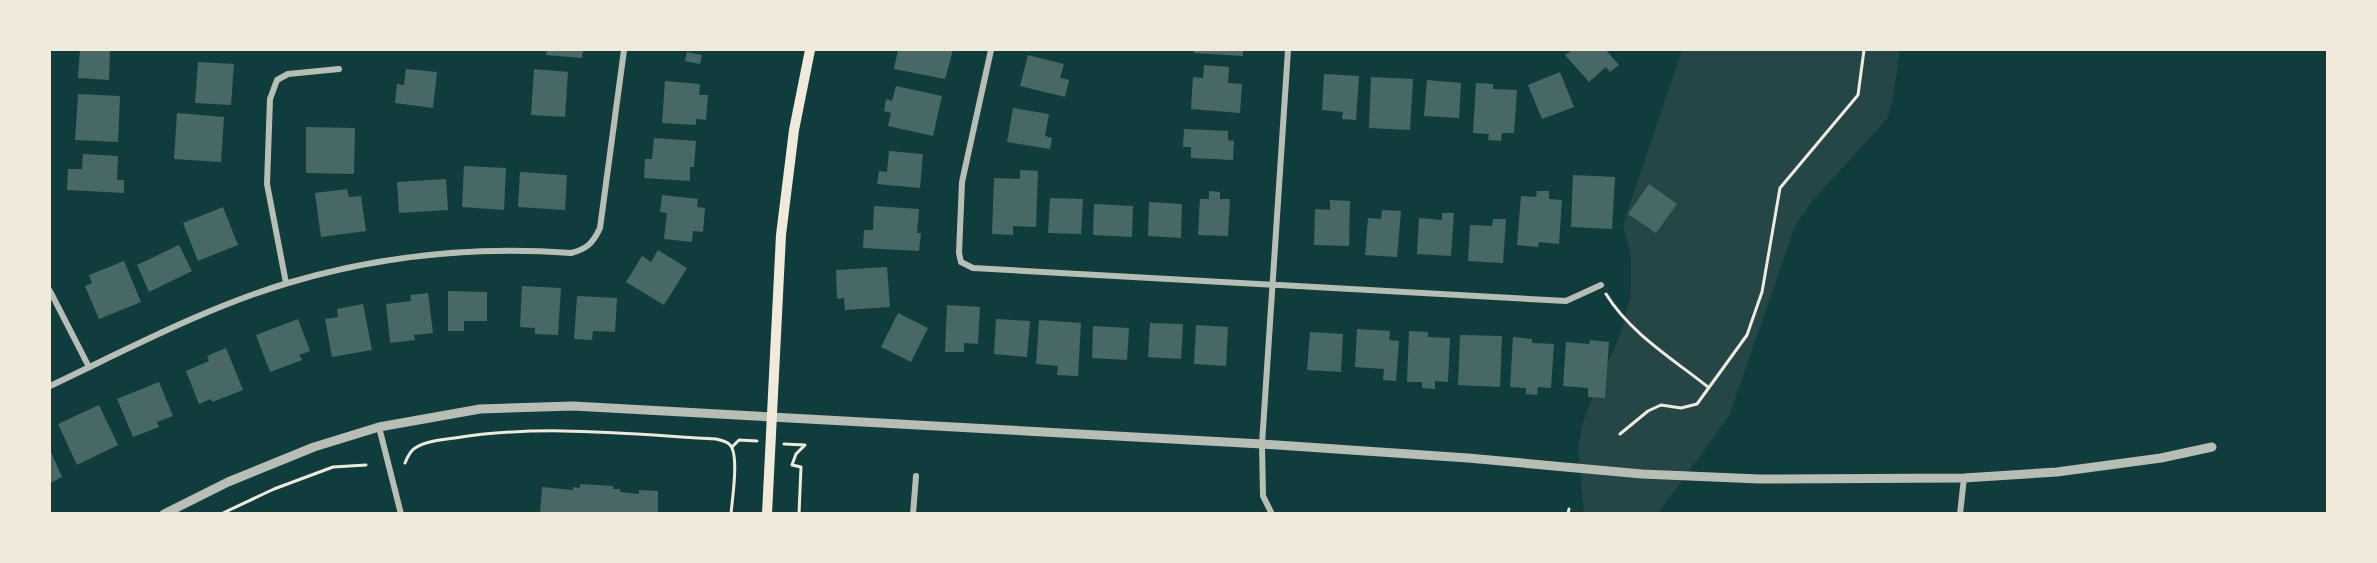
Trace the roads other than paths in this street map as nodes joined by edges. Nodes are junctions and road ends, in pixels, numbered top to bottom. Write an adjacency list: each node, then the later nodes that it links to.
1 (624, 50): 6 (street)
2 (810, 50): 12 (main road)
3 (991, 50): 7 (street)
4 (1288, 50): 7 (street)
5 (339, 69): 6 (street)
6 (286, 283): 10 (street)
7 (1274, 285): 8 (street); 14 (street)
8 (1601, 285)
9 (50, 291): 10 (street)
10 (89, 367): 11 (street)
11 (50, 386)
12 (772, 417): 13 (street); 14 (street); 20 (main road)
13 (379, 427): 18 (street); 19 (street)
14 (1262, 444): 17 (street); 22 (street)
15 (2212, 447): 17 (street)
16 (916, 476): 21 (street)
17 (1964, 478): 23 (street)
18 (164, 513)
19 (401, 513)
20 (767, 513)
21 (913, 513)
22 (1272, 513)
23 (1960, 513)

